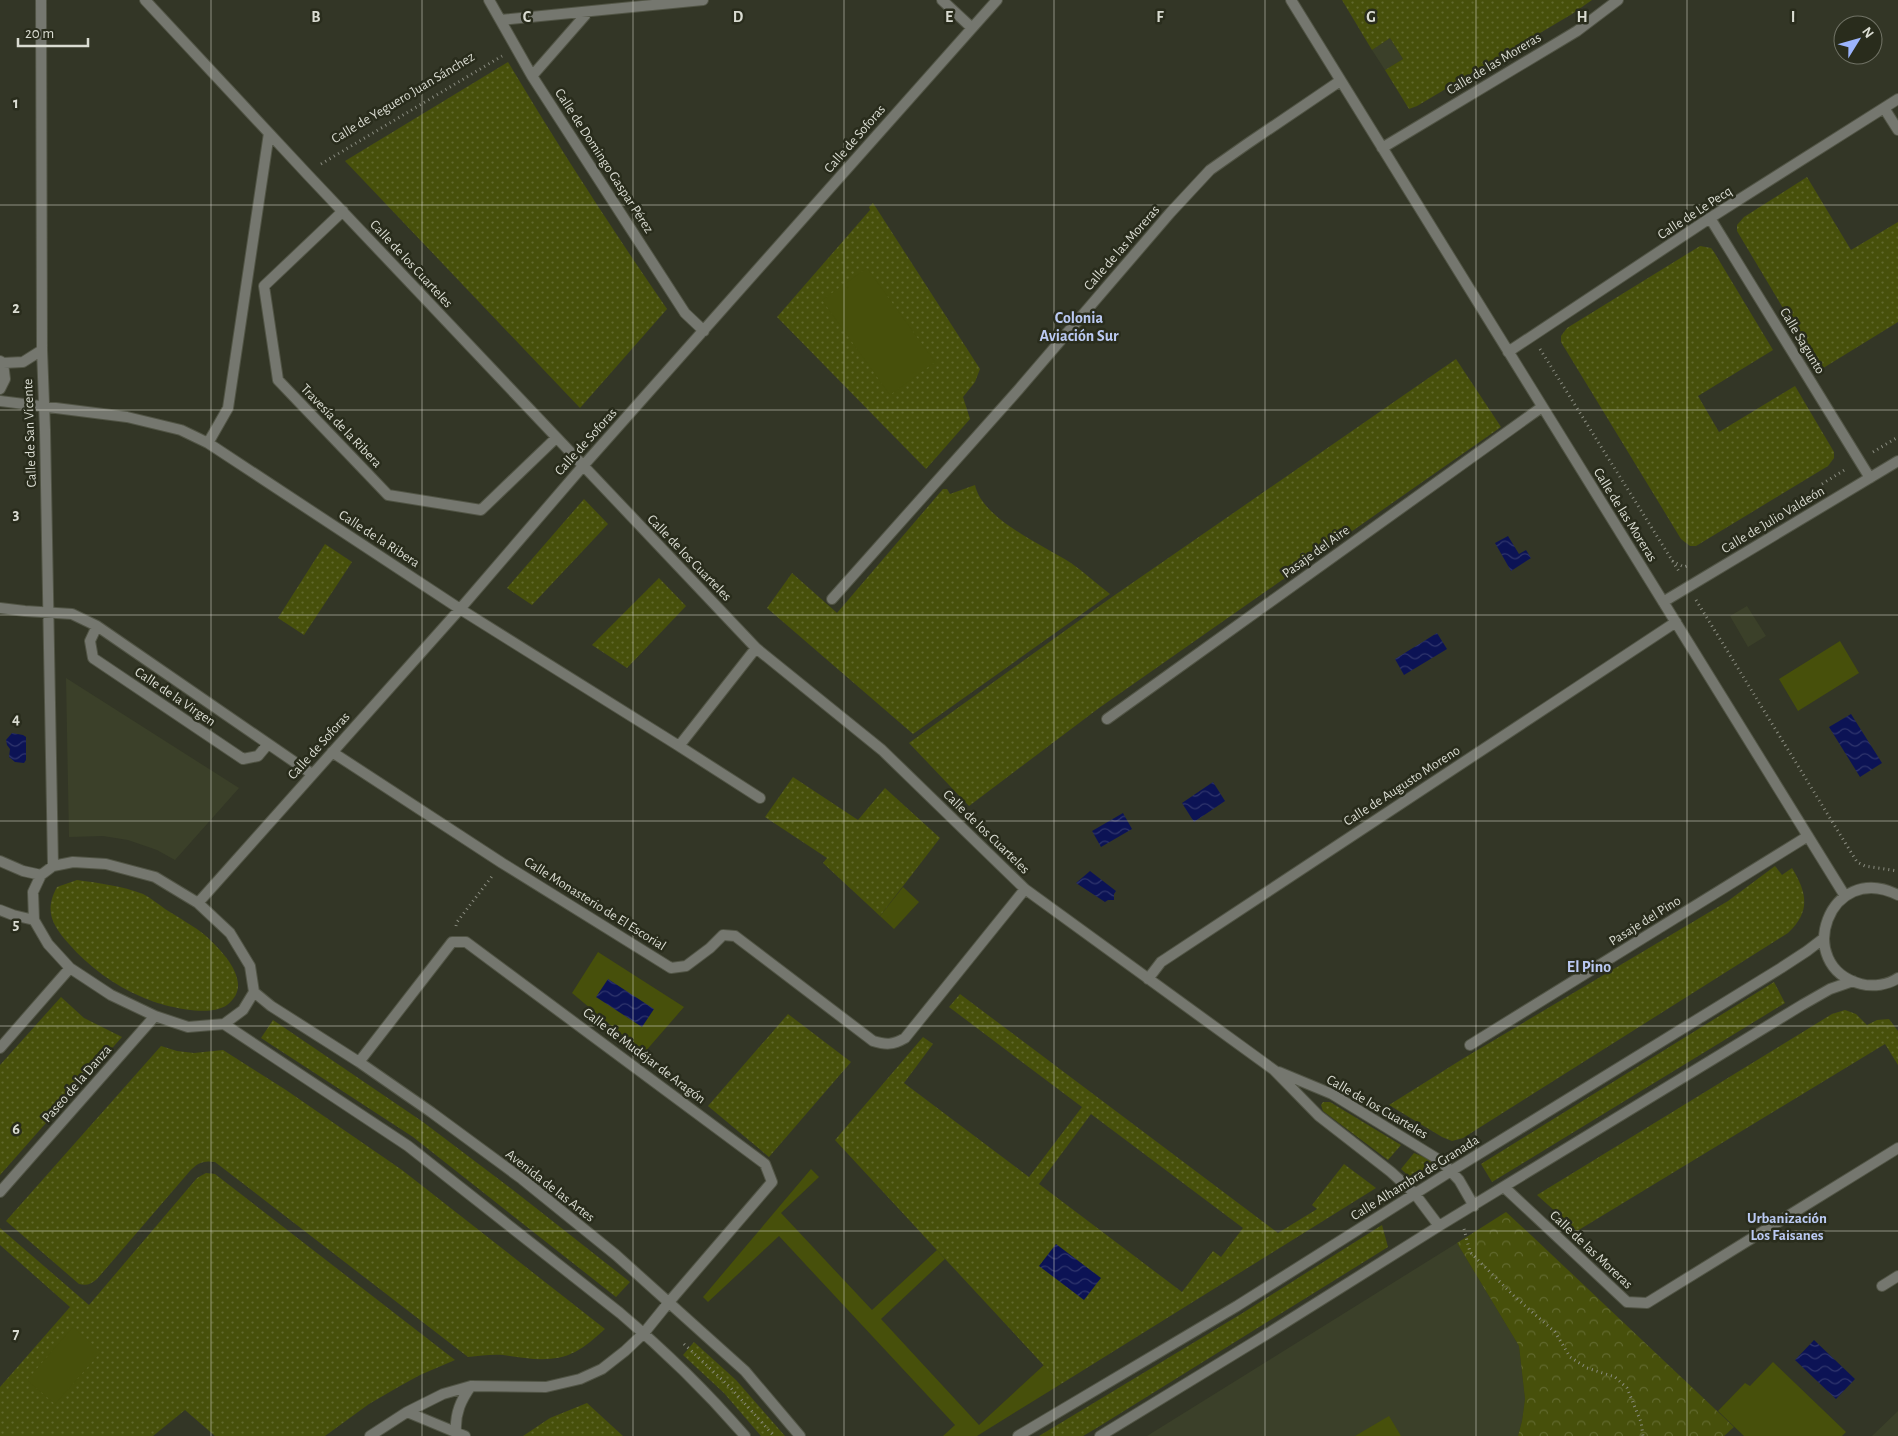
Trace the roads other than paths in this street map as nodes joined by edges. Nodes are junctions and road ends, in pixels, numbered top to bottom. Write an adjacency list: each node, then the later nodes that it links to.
1 (41, 0): 22 (street, Calle de San Vicente)
2 (145, 0): 17 (street, Calle de los Cuarteles)
3 (489, 0): 10 (street, Calle de Domingo Gaspar Pérez)
4 (703, 0): 9 (street)
5 (942, 0): 11 (street)
6 (997, 0): 11 (street, Calle de Soforas)
7 (1291, 0): 13 (street, Calle de las Moreras)
8 (1618, 0): 18 (street, Calle de las Moreras)
9 (588, 12): 10 (street); 12 (street)
10 (501, 20): 12 (street, Calle de Domingo Gaspar Pérez)
11 (972, 28): 21 (street, Calle de Soforas)
12 (532, 76): 21 (street, Calle de Domingo Gaspar Pérez)
13 (1340, 81): 18 (street, Calle de las Moreras); 34 (street, Calle de las Moreras)
14 (1898, 100): 15 (street, Calle de Le Pecq)
15 (1884, 108): 16 (street); 20 (street, Calle de Le Pecq)
16 (1898, 130)
17 (269, 132): 19 (street, Calle de los Cuarteles); 30 (street)
18 (1382, 148): 23 (street, Calle de las Moreras)
19 (343, 211): 29 (street, Calle de los Cuarteles); 29 (street, Travesía de la Ribera)
20 (1710, 218): 23 (street, Calle de Le Pecq); 33 (street, Calle Sagunto)
21 (704, 331): 32 (street, Calle de Soforas)
22 (42, 350): 24 (street); 27 (street, Calle de San Vicente)
23 (1508, 352): 28 (street, Calle de las Moreras)
24 (1, 362): 25 (street)
25 (0, 389)
26 (0, 401): 27 (street, Calle de la Ribera)
27 (44, 406): 30 (street, Calle de la Ribera); 38 (street, Calle de San Vicente)
28 (1542, 407): 35 (street, Calle de las Moreras); 42 (street, Pasaje del Aire)
29 (556, 438): 32 (street, Calle de los Cuarteles)
30 (208, 443): 37 (street, Calle de la Ribera)
31 (1898, 461): 33 (street, Calle de Julio Valdeón)
32 (582, 466): 37 (street, Calle de Soforas); 41 (street, Calle de los Cuarteles)
33 (1870, 478): 35 (street, Calle de Julio Valdeón)
34 (832, 599)
35 (1664, 602): 39 (street, Calle de las Moreras)
36 (0, 608): 38 (street, Calle de la Virgen)
37 (460, 609): 44 (street, Calle de la Ribera); 45 (street, Calle de Soforas)
38 (48, 613): 40 (street, Calle de la Virgen); 50 (street, Calle de San Vicente)
39 (1676, 622): 48 (street, Calle de las Moreras); 60 (street, Calle de Augusto Moreno)
40 (97, 626): 43 (street, Calle de la Virgen); 43 (street, Calle de la Virgen)
41 (756, 648): 44 (street); 52 (street, Calle de los Cuarteles)
42 (1107, 719)
43 (268, 744): 46 (street, Calle de la Virgen)
44 (679, 746): 47 (street, Calle de la Ribera)
45 (332, 752): 46 (street, Calle de Soforas); 52 (street, Calle Monasterio de El Escorial)
46 (312, 774): 55 (street, Calle de Soforas)
47 (760, 798)
48 (1808, 836): 54 (street, Calle de las Moreras); 66 (street, Pasaje del Pino)
49 (0, 861): 51 (street)
50 (53, 866): 51 (street); 55 (street)
51 (41, 875): 57 (street)
52 (1025, 888): 60 (street, Calle de los Cuarteles)
53 (1898, 895): 54 (street)
54 (1845, 896): 58 (street)
55 (198, 903): 63 (street)
56 (0, 910): 57 (street)
57 (34, 920): 59 (street)
58 (1824, 938): 62 (street); 71 (street, Calle Alhambra de Granada)
59 (70, 968): 64 (street); 67 (street)
60 (1148, 979): 69 (street, Calle de los Cuarteles)
61 (1897, 980): 62 (street)
62 (1853, 981): 72 (street)
63 (254, 992): 65 (street); 68 (street, Avenida de las Artes)
64 (156, 1016): 65 (street); 73 (street, Paseo de la Danza)
65 (224, 1024): 80 (street)
66 (1470, 1045)
67 (0, 1048)
68 (359, 1062): 79 (street, Avenida de las Artes); 79 (street, Calle de Mudéjar de Aragón)
69 (1274, 1070): 71 (street, Calle de los Cuarteles); 74 (street, Calle de los Cuarteles)
70 (1898, 1148): 72 (street, Calle de las Moreras)
71 (1451, 1171): 74 (street, Calle Alhambra de Granada); 75 (street, Calle de los Cuarteles)
72 (1504, 1187): 75 (street)
73 (0, 1192)
74 (1415, 1194): 76 (street, Calle de los Cuarteles); 87 (street, Calle Alhambra de Granada)
75 (1474, 1206): 76 (street)
76 (1439, 1226): 88 (street)
77 (1898, 1276): 78 (street)
78 (1882, 1286)
79 (668, 1302): 80 (street, Calle de Mudéjar de Aragón); 86 (street, Avenida de las Artes)
80 (644, 1333): 81 (street, Calle de Mudéjar de Aragón); 85 (street)
81 (471, 1386): 82 (street, Calle de Mudéjar de Aragón); 83 (street)
82 (408, 1412): 83 (street); 84 (street, Calle de Mudéjar de Aragón)
83 (461, 1434)
84 (370, 1436)
85 (745, 1436)
86 (800, 1436)
87 (1018, 1436)
88 (1100, 1436)

